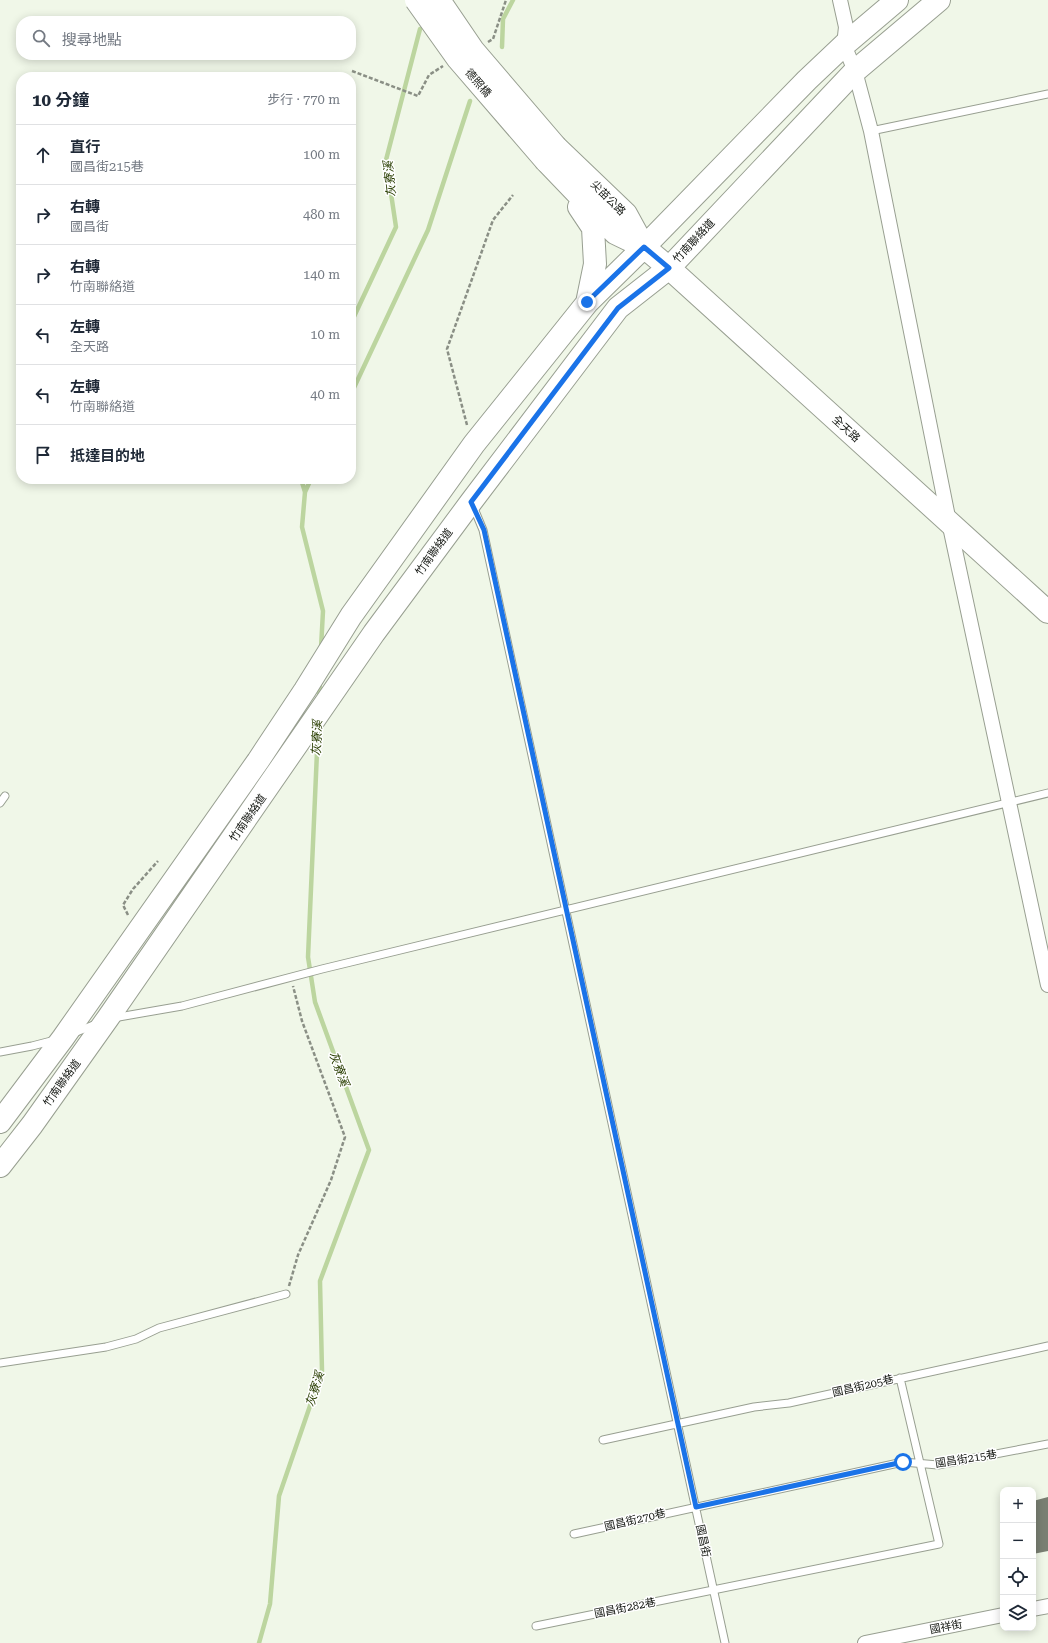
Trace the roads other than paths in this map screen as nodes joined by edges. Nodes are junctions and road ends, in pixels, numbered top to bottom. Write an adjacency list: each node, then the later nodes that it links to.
1 (416, 0): 10 (main road, 德照橋, bridge)
2 (439, 0): 10 (main road, 德照橋, bridge)
3 (840, 0): 6 (street)
4 (897, 0): 6 (main road)
5 (939, 0): 7 (main road, 竹南聯絡道)
6 (844, 45): 7 (street); 11 (main road)
7 (855, 71): 9 (street); 12 (main road, 竹南聯絡道)
8 (1048, 94): 9 (lane)
9 (872, 131): 15 (street)
10 (551, 154): 11 (main road, 尖苗公路); 13 (main road)
11 (644, 247): 12 (main road, 全天路); 13 (main road)
12 (669, 268): 14 (main road, 竹南聯絡道); 15 (main road, 全天路)
13 (587, 302): 24 (main road)
14 (471, 502): 21 (lane, 國昌街); 23 (main road, 竹南聯絡道)
15 (948, 522): 16 (main road, 全天路); 19 (street)
16 (1048, 612)
17 (1048, 793): 19 (lane)
18 (5, 796): 20 (lane)
19 (1009, 802): 21 (lane); 22 (street)
20 (0, 803)
21 (567, 911): 23 (lane); 32 (lane, 國昌街)
22 (1048, 985)
23 (108, 1018): 24 (lane); 27 (main road, 竹南聯絡道)
24 (63, 1038): 25 (lane); 26 (main road)
25 (0, 1052)
26 (0, 1122)
27 (0, 1166)
28 (286, 1294): 30 (lane)
29 (1048, 1346): 31 (lane, 國昌街205巷)
30 (0, 1363)
31 (900, 1378): 32 (lane, 國昌街205巷); 35 (lane)
32 (678, 1424): 33 (lane, 國昌街205巷); 36 (lane, 國昌街)
33 (603, 1440)
34 (1048, 1444): 35 (lane, 國昌街215巷)
35 (920, 1464): 36 (lane, 國昌街215巷); 38 (lane, 國昌街282巷)
36 (696, 1507): 37 (lane, 國昌街270巷); 38 (lane, 國昌街)
37 (574, 1534)
38 (714, 1590): 42 (lane, 國昌街282巷); 43 (lane, 國昌街)
39 (1048, 1606): 40 (street)
40 (1036, 1608)
41 (1000, 1616): 44 (street, 國祥街)
42 (536, 1626)
43 (725, 1643)
44 (865, 1643)

